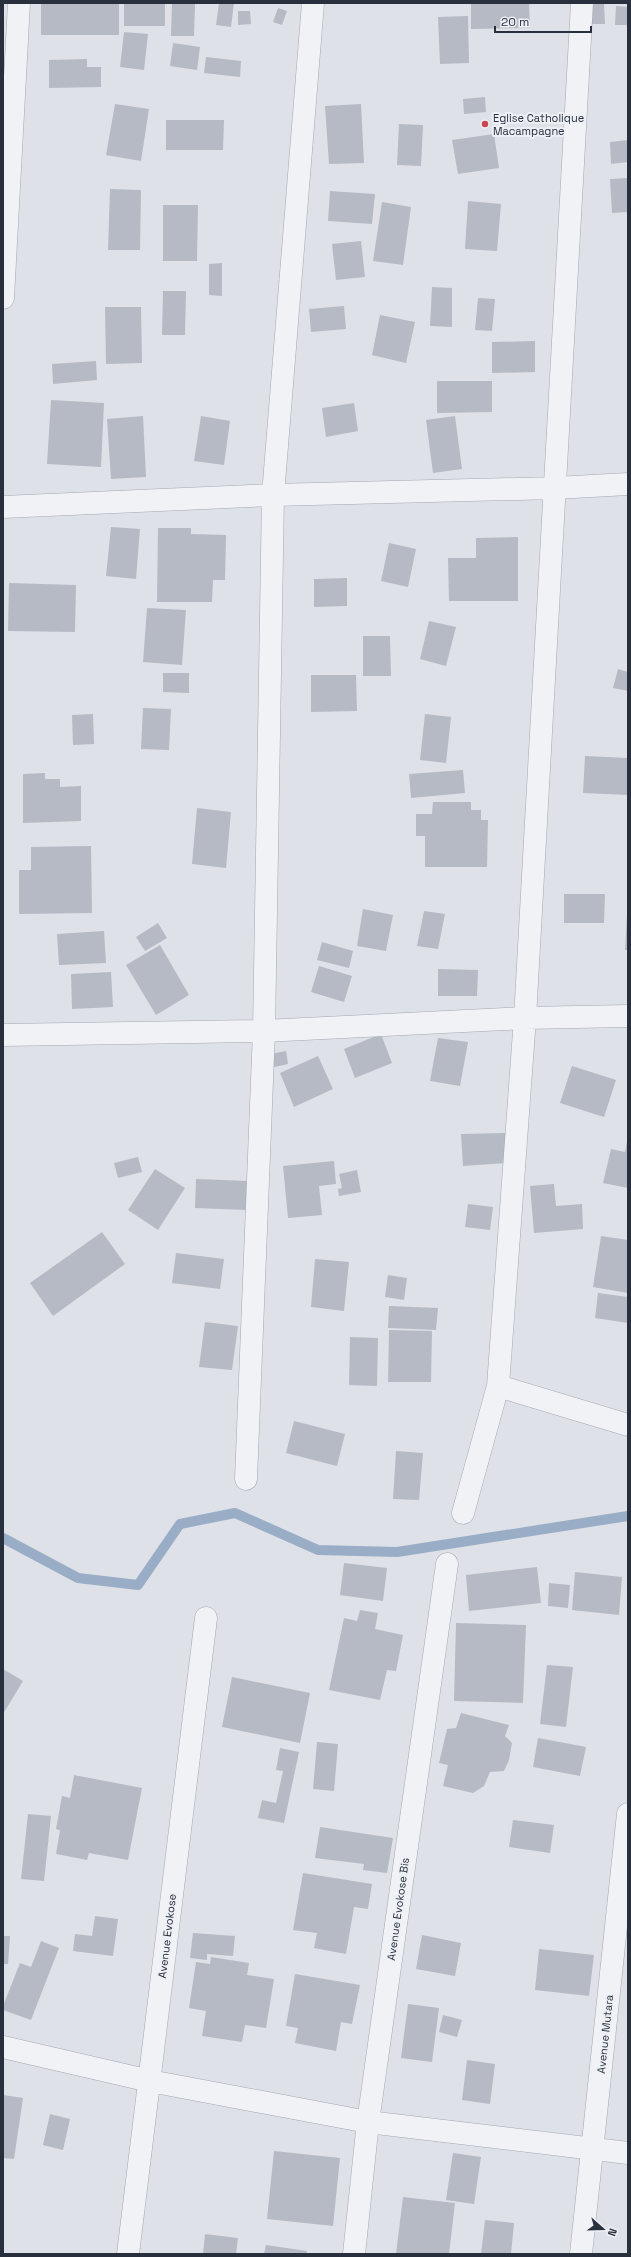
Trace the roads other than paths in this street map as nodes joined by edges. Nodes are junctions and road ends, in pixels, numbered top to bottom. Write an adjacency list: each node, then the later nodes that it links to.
1 (19, 3): 4 (street)
2 (313, 3): 7 (street)
3 (582, 3): 6 (street)
4 (3, 298)
5 (628, 484): 6 (street)
6 (555, 488): 7 (street); 10 (street)
7 (273, 495): 8 (street); 11 (street)
8 (3, 507)
9 (628, 1016): 10 (street)
10 (525, 1018): 11 (street); 13 (street)
11 (264, 1031): 12 (street); 15 (street)
12 (3, 1035)
13 (498, 1386): 14 (street); 16 (street)
14 (628, 1425)
15 (246, 1480)
16 (463, 1513)
17 (447, 1564): 22 (street, Avenue Evokose Bis)
18 (206, 1618): 21 (street, Avenue Evokose)
19 (628, 1814): 23 (street, Avenue Mutara)
20 (3, 2047): 21 (street)
21 (150, 2081): 22 (street); 25 (street, Avenue Evokose)
22 (368, 2122): 23 (street); 26 (street, Avenue Evokose Bis)
23 (593, 2148): 24 (street); 27 (street, Avenue Mutara)
24 (628, 2154)
25 (128, 2254)
26 (354, 2254)
27 (581, 2254)

